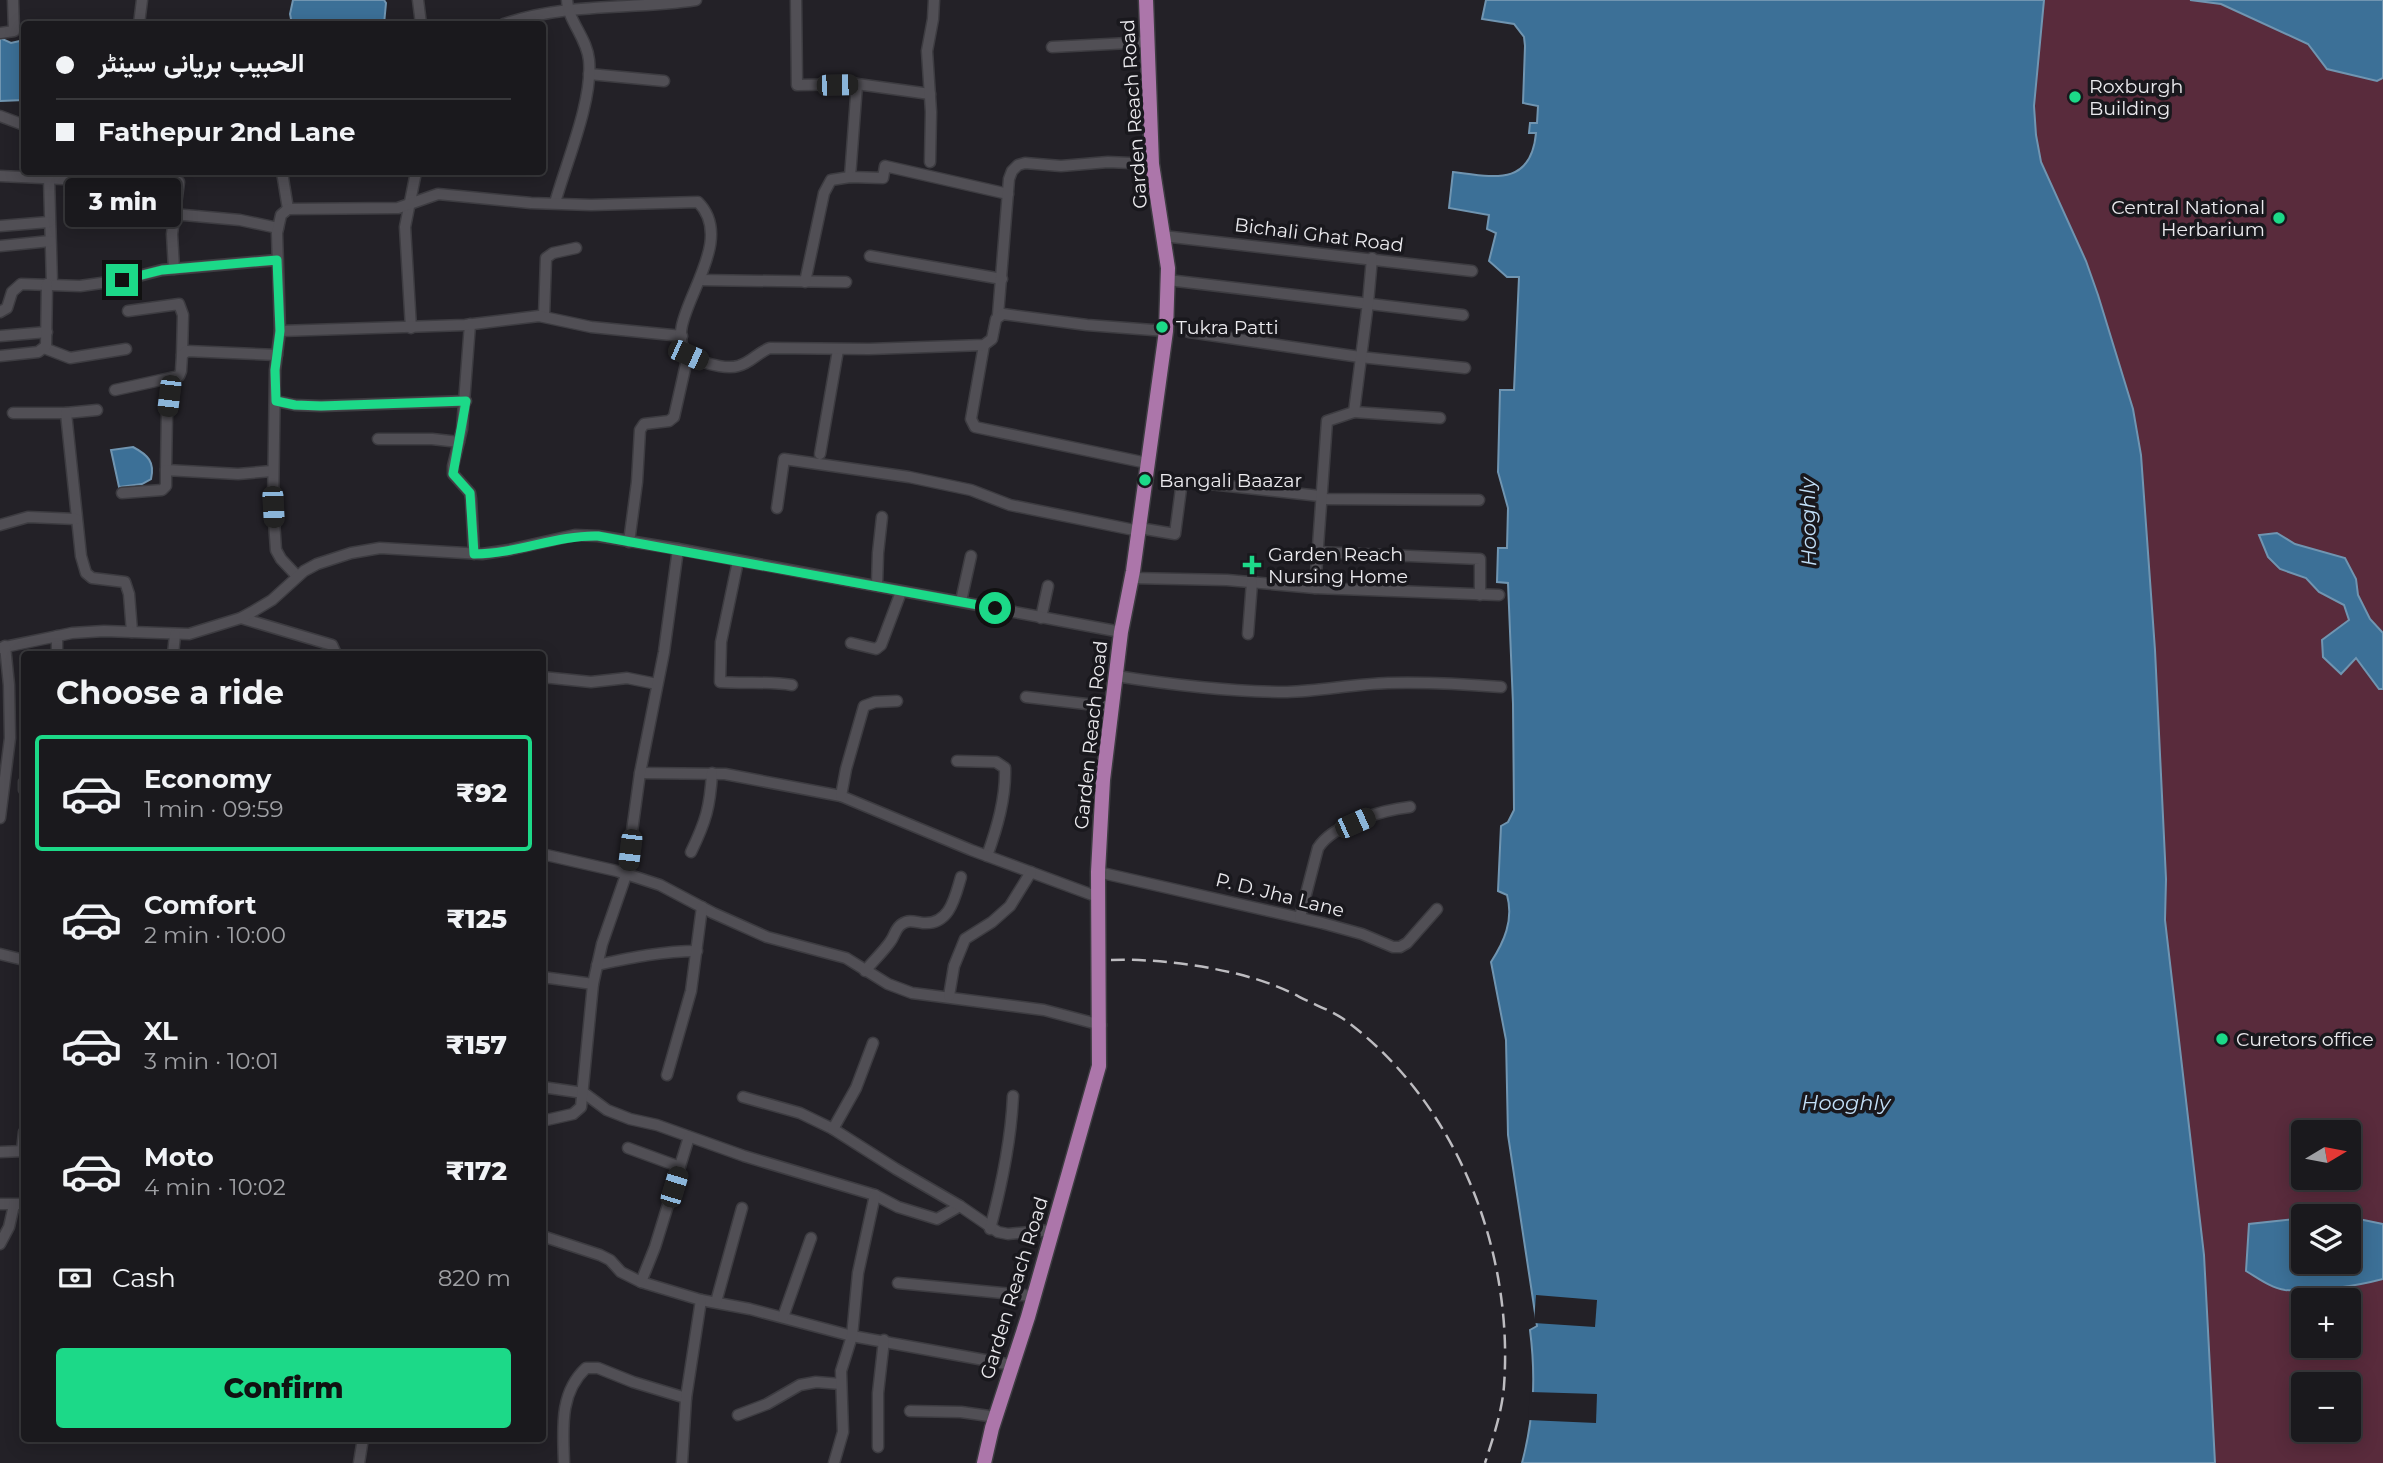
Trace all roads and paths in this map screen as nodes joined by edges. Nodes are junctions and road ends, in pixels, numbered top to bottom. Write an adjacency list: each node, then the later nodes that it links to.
1 (13, 0): 13 (street)
2 (142, 0): 10 (street)
3 (418, 0): 11 (street)
4 (696, 0): 8 (street)
5 (796, 0): 18 (street)
6 (934, 0): 19 (street)
7 (1146, 0): 14 (main road, Garden Reach Road)
8 (682, 1): 9 (street)
9 (567, 5): 12 (street); 16 (street)
10 (139, 21)
11 (421, 21)
12 (514, 21)
13 (0, 33)
14 (1148, 41): 15 (street); 23 (main road, Garden Reach Road)
15 (1052, 47)
16 (589, 74): 17 (street); 32 (street)
17 (664, 81)
18 (857, 85): 19 (street); 28 (street)
19 (930, 94): 22 (street)
20 (0, 116): 21 (street)
21 (21, 124)
22 (930, 162)
23 (1153, 164): 31 (street); 39 (main road, Garden Reach Road)
24 (71, 175): 29 (street)
25 (282, 175): 34 (street)
26 (415, 175): 33 (street)
27 (0, 176): 29 (street)
28 (850, 177): 31 (street); 51 (street)
29 (48, 178): 36 (street)
30 (180, 182): 35 (street)
31 (1008, 194): 48 (street)
32 (555, 203): 33 (street); 49 (street)
33 (410, 204): 34 (street); 61 (street)
34 (288, 209): 38 (street)
35 (173, 214): 38 (street); 46 (street)
36 (49, 222): 37 (street); 40 (street)
37 (0, 226)
38 (278, 228): 45 (street)
39 (1163, 236): 44 (street, Bichali Ghat Road); 50 (main road, Garden Reach Road)
40 (50, 241): 41 (street); 53 (street)
41 (0, 246)
42 (576, 248): 58 (street)
43 (870, 256): 48 (street)
44 (1372, 258): 47 (street, Bichali Ghat Road); 54 (street)
45 (277, 260): 46 (street); 62 (street)
46 (174, 270): 53 (street)
47 (1472, 271)
48 (1002, 279): 57 (street)
49 (700, 280): 51 (street); 66 (street)
50 (1168, 280): 54 (street); 63 (main road, Garden Reach Road)
51 (805, 282): 52 (street)
52 (846, 282)
53 (49, 284): 56 (street); 64 (street)
54 (1368, 303): 59 (street); 76 (street)
55 (128, 311): 72 (street)
56 (0, 312)
57 (998, 315): 63 (street); 68 (street)
58 (544, 316): 60 (street); 66 (street)
59 (1463, 316)
60 (470, 324): 61 (street); 81 (street)
61 (411, 328): 62 (street)
62 (280, 331): 73 (street)
63 (1166, 331): 90 (main road, Garden Reach Road)
64 (47, 332): 67 (street); 69 (street)
65 (1189, 332): 76 (street)
66 (682, 336): 74 (street)
67 (0, 337)
68 (984, 345): 71 (street); 90 (street)
69 (44, 348): 70 (street); 75 (street)
70 (126, 349)
71 (838, 350): 74 (street); 89 (street)
72 (182, 355): 73 (street); 78 (street)
73 (277, 355): 80 (street)
74 (688, 355): 101 (street)
75 (0, 356)
76 (1360, 357): 77 (street); 83 (street)
77 (1465, 368)
78 (172, 378): 79 (street); 91 (street)
79 (115, 390)
80 (276, 401): 81 (street); 92 (street)
81 (466, 401): 88 (street)
82 (97, 410): 85 (street)
83 (1354, 412): 86 (street); 94 (street)
84 (13, 413): 85 (street)
85 (66, 413): 98 (street)
86 (1440, 418)
87 (378, 439): 88 (street)
88 (459, 442): 104 (street)
89 (820, 454)
90 (1147, 463): 100 (main road, Garden Reach Road)
91 (166, 470): 92 (street); 93 (street)
92 (272, 471): 107 (street)
93 (122, 493)
94 (1320, 496): 95 (street); 100 (street); 103 (street)
95 (1479, 500)
96 (777, 508): 100 (street)
97 (883, 517): 110 (street)
98 (76, 519): 99 (street); 119 (street)
99 (0, 525)
100 (1139, 529): 108 (main road, Garden Reach Road)
101 (629, 542): 102 (street); 104 (street)
102 (678, 549): 106 (street); 131 (street)
103 (1316, 552): 112 (street); 114 (street)
104 (474, 554): 107 (street)
105 (971, 556): 116 (street)
106 (737, 561): 110 (street); 132 (street)
107 (297, 576): 117 (street)
108 (1132, 578): 109 (street); 120 (main road, Garden Reach Road)
109 (1252, 582): 112 (street); 121 (street)
110 (877, 585): 113 (street)
111 (1048, 586): 118 (street)
112 (1315, 588): 114 (street)
113 (901, 592): 116 (street); 124 (street)
114 (1480, 595): 115 (street)
115 (1499, 595)
116 (961, 601): 118 (street)
117 (241, 618): 122 (street); 128 (street)
118 (1041, 618): 120 (street)
119 (132, 632): 122 (street); 123 (street)
120 (1121, 632): 129 (main road, Garden Reach Road)
121 (1248, 634)
122 (175, 635): 127 (street)
123 (57, 636): 125 (street); 126 (street)
124 (851, 643)
125 (3, 647): 142 (street)
126 (57, 651)
127 (173, 651)
128 (335, 651)
129 (1116, 676): 133 (street); 136 (main road, Garden Reach Road)
130 (546, 677): 131 (street)
131 (657, 684): 138 (street)
132 (792, 685)
133 (1501, 687)
134 (1026, 697): 136 (street)
135 (897, 701): 140 (street)
136 (1112, 707): 147 (main road, Garden Reach Road)
137 (957, 761): 145 (street)
138 (640, 773): 139 (street); 148 (street)
139 (712, 773): 140 (street); 143 (street)
140 (841, 796): 145 (street)
141 (1410, 807): 153 (street)
142 (0, 818)
143 (691, 852)
144 (546, 855): 148 (street)
145 (987, 856): 146 (street)
146 (1031, 872): 150 (street); 161 (street)
147 (1098, 872): 150 (main road, Garden Reach Road); 153 (street, P. D. Jha Lane)
148 (626, 876): 151 (street); 157 (street)
149 (961, 877): 158 (street)
150 (1098, 897): 162 (main road, Garden Reach Road)
151 (702, 907): 154 (street); 158 (street)
152 (1437, 909): 153 (street, P. D. Jha Lane)
153 (1300, 917)
154 (697, 951): 157 (street); 164 (street)
155 (0, 954): 156 (street)
156 (21, 959)
157 (597, 965): 160 (street)
158 (865, 971): 161 (street)
159 (546, 978): 160 (street)
160 (593, 984): 166 (street)
161 (949, 996): 162 (street)
162 (1101, 1026): 182 (main road, Garden Reach Road)
163 (873, 1043): 170 (street)
164 (667, 1076)
165 (546, 1088): 166 (street)
166 (584, 1094): 169 (street); 171 (street)
167 (1013, 1096): 181 (street)
168 (743, 1097): 170 (street)
169 (546, 1120)
170 (833, 1129): 179 (street)
171 (690, 1137): 175 (street); 176 (street)
172 (628, 1149): 175 (street)
173 (21, 1151): 174 (street)
174 (0, 1152)
175 (680, 1167): 186 (street)
176 (875, 1195): 179 (street); 192 (street)
177 (0, 1204): 178 (street)
178 (19, 1205): 185 (street)
179 (960, 1206): 181 (street)
180 (742, 1208): 190 (street)
181 (990, 1229): 182 (street)
182 (1052, 1230): 188 (main road, Garden Reach Road)
183 (546, 1237): 186 (street)
184 (811, 1238): 191 (street)
185 (0, 1244)
186 (641, 1282): 189 (street)
187 (898, 1283): 188 (street)
188 (1033, 1296): 194 (main road, Garden Reach Road)
189 (701, 1300): 190 (street); 196 (street)
190 (716, 1302): 191 (street)
191 (783, 1317): 192 (street)
192 (852, 1336): 193 (street); 195 (street)
193 (884, 1340): 194 (street); 201 (street)
194 (1012, 1365): 199 (main road, Garden Reach Road)
195 (841, 1384): 198 (street); 205 (street)
196 (686, 1398): 203 (street); 204 (street)
197 (909, 1411): 199 (street)
198 (738, 1415)
199 (996, 1417): 206 (main road, Garden Reach Road)
200 (362, 1442): 202 (street)
201 (878, 1447)
202 (359, 1463)
203 (564, 1463)
204 (681, 1463)
205 (834, 1463)
206 (984, 1463)

